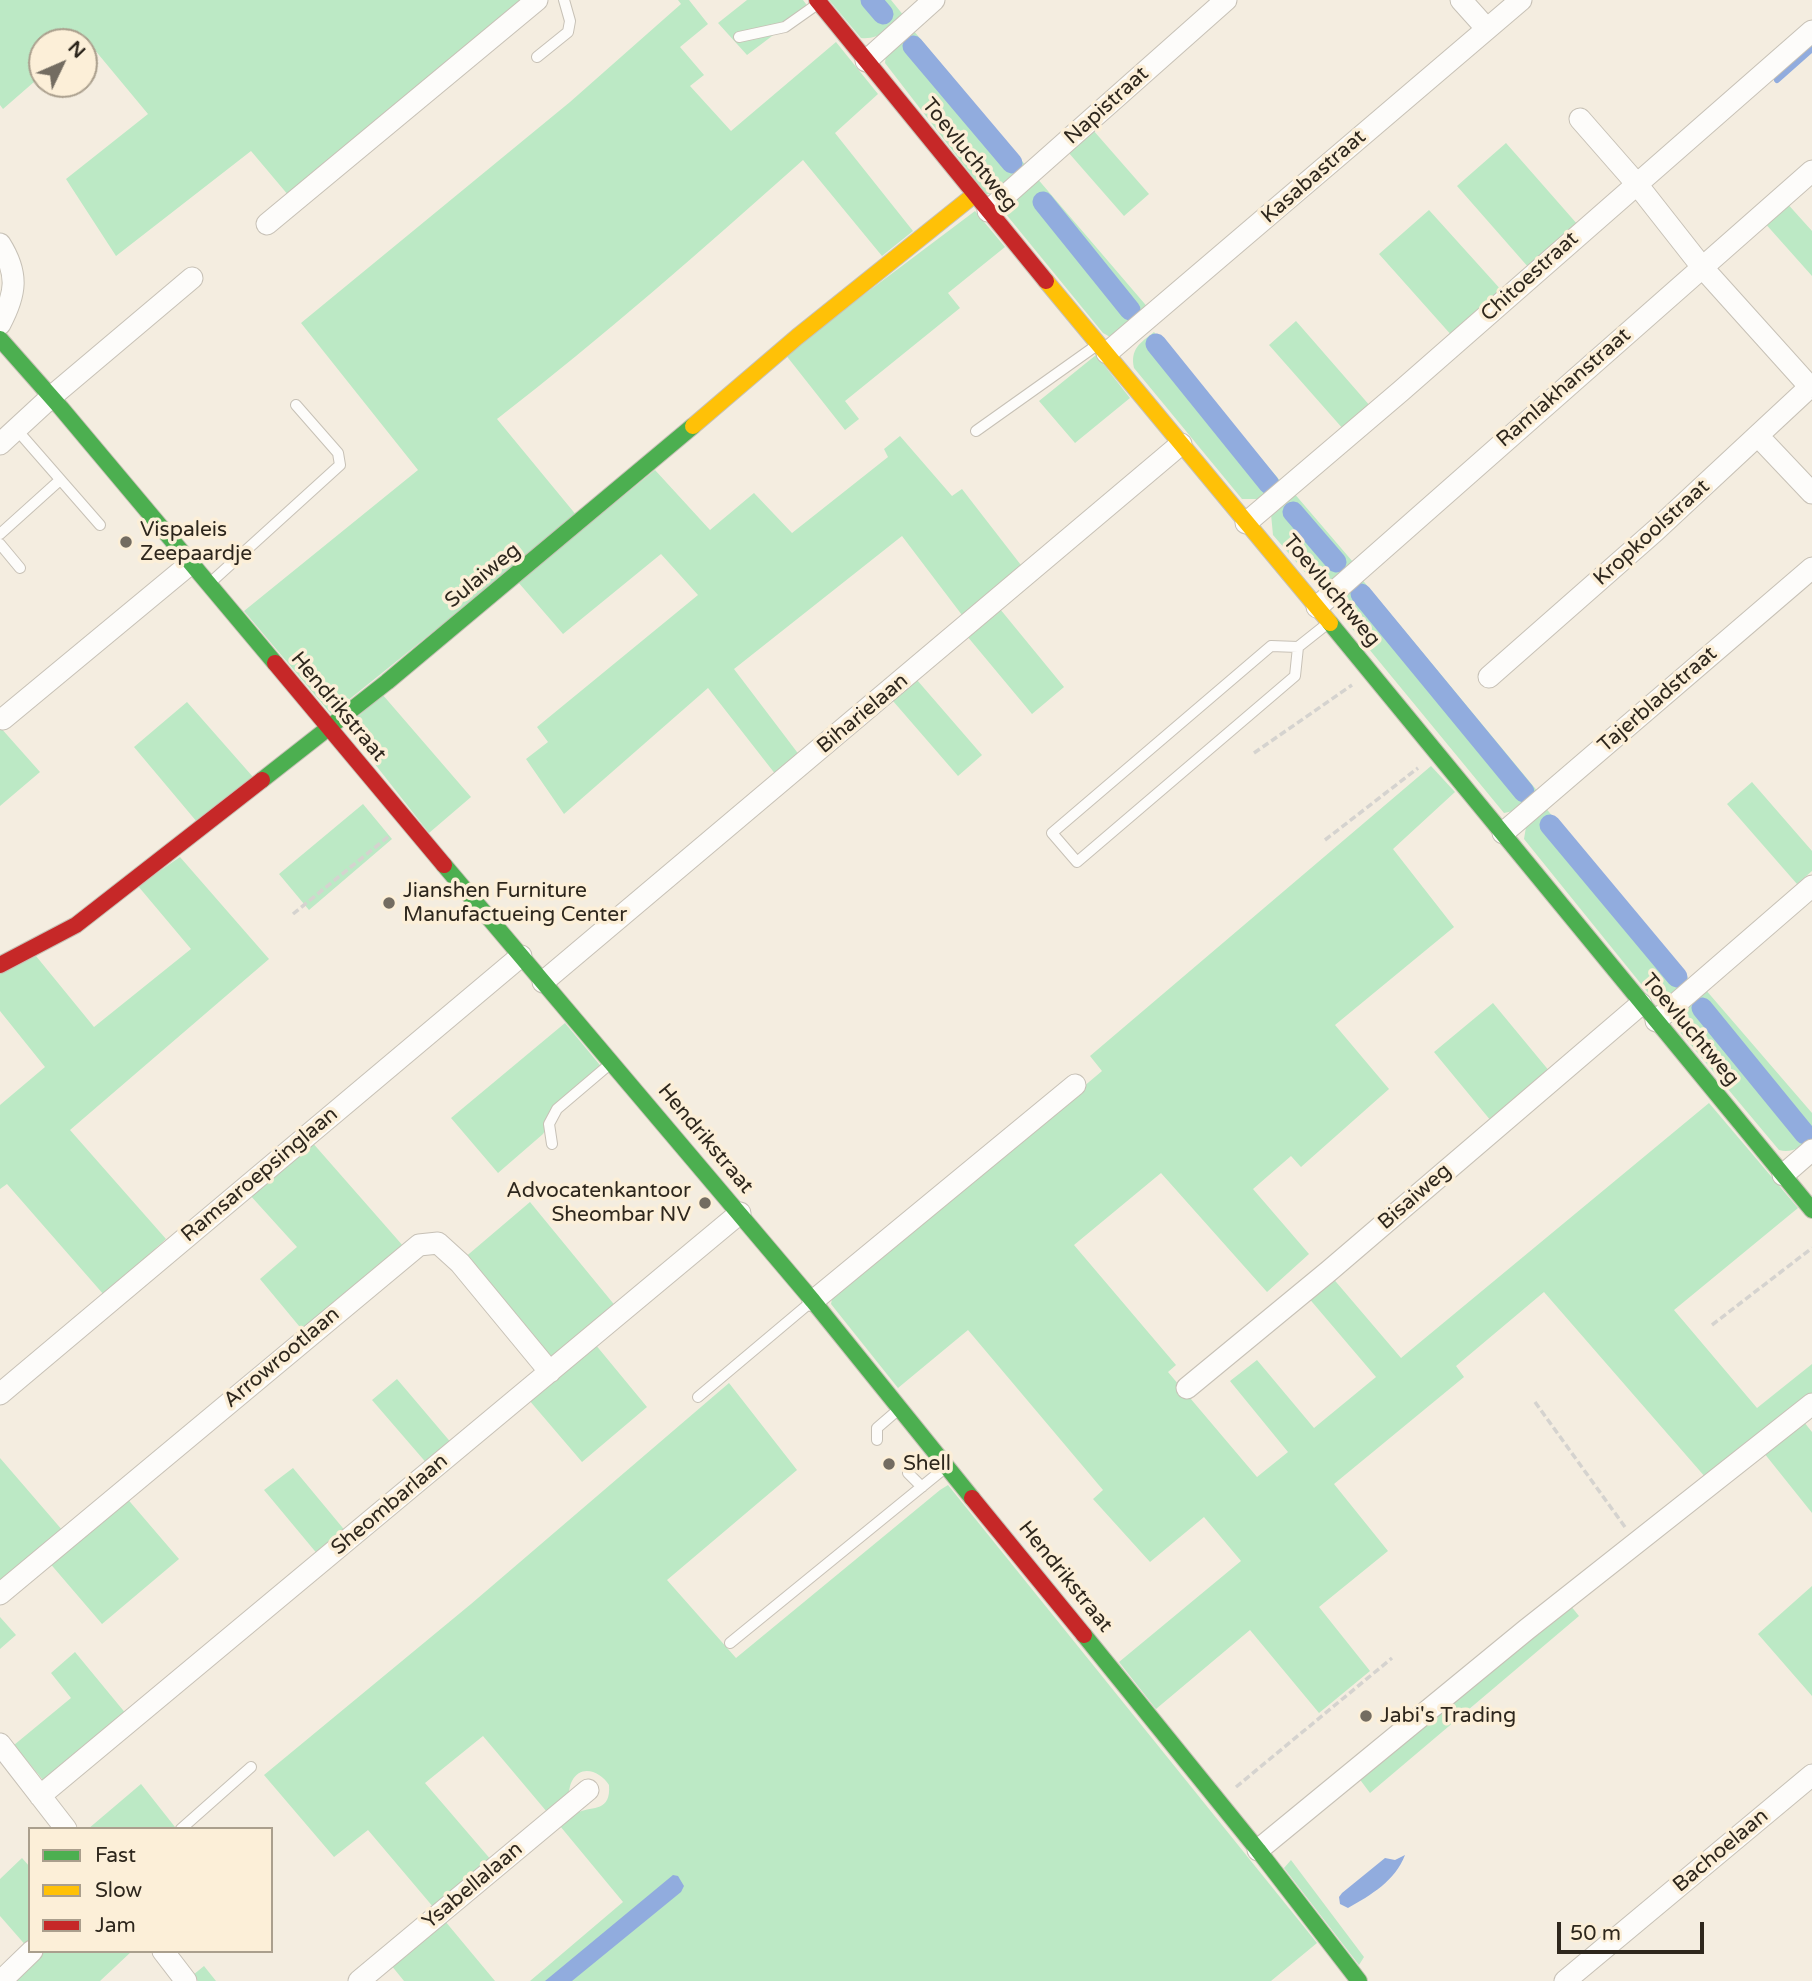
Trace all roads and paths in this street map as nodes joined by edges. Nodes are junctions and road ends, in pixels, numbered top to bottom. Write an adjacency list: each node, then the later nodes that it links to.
1 (537, 0): 18 (street)
2 (564, 0): 11 (lane)
3 (934, 0): 12 (street)
4 (1226, 0): 17 (street, Napistraat)
5 (1461, 0): 8 (street)
6 (1521, 0): 8 (street, Kasabastraat)
7 (818, 1): 10 (lane); 12 (street, Toevluchtweg)
8 (1487, 29): 24 (street, Kasabastraat)
9 (1812, 31): 15 (street, Chitoestraat)
10 (739, 37)
11 (537, 57)
12 (866, 61): 16 (street, Toevluchtweg)
13 (1580, 119): 15 (street)
14 (1812, 171): 20 (street, Ramlakhanstraat)
15 (1636, 183): 20 (street); 35 (street, Chitoestraat)
16 (974, 195): 17 (street, Toevluchtweg); 48 (street, Sulaiweg)
17 (988, 211): 24 (street, Toevluchtweg)
18 (267, 224)
19 (0, 244): 22 (street)
20 (1702, 267): 25 (street); 43 (street, Ramlakhanstraat)
21 (192, 278): 26 (street)
22 (0, 324)
23 (0, 339): 26 (street, Hendrikstraat)
24 (1103, 348): 29 (lane); 32 (street, Toevluchtweg)
25 (1811, 386): 30 (street, Kropkoolstraat)
26 (51, 397): 28 (street); 39 (street, Hendrikstraat)
27 (296, 405): 42 (lane)
28 (17, 430): 31 (street); 33 (lane)
29 (976, 431)
30 (1758, 436): 34 (street); 46 (street, Kropkoolstraat)
31 (0, 444)
32 (1181, 444): 35 (street, Toevluchtweg); 58 (street, Biharielaan)
33 (60, 480): 36 (lane); 37 (lane)
34 (1812, 493)
35 (1246, 523): 43 (street, Toevluchtweg)
36 (100, 526)
37 (0, 534)
38 (0, 544): 40 (lane)
39 (190, 564): 42 (street, Hendrikstraat); 47 (street)
40 (20, 568)
41 (1812, 568): 52 (street, Tajerbladstraat)
42 (208, 585): 48 (street, Hendrikstraat)
43 (1323, 614): 44 (lane); 45 (street, Toevluchtweg)
44 (1298, 647): 44 (lane)
45 (1371, 672): 49 (path); 50 (street, Toevluchtweg)
46 (1489, 677)
47 (3, 719)
48 (328, 727): 51 (street, Hendrikstraat); 57 (street, Sulaiweg)
49 (1254, 753)
50 (1437, 754): 52 (street, Toevluchtweg); 53 (path)
51 (407, 821): 55 (path); 56 (street, Hendrikstraat)
52 (1503, 833): 59 (street, Toevluchtweg)
53 (1325, 840)
54 (1812, 886): 60 (street)
55 (293, 914)
56 (521, 956): 58 (street, Hendrikstraat); 73 (street, Ramsaroepsinglaan)
57 (0, 965)
58 (543, 982): 61 (street, Hendrikstraat)
59 (1641, 1004): 60 (street, Toevluchtweg); 72 (street, Bisaiweg)
60 (1656, 1021): 65 (street, Toevluchtweg)
61 (612, 1062): 63 (lane); 67 (street, Hendrikstraat)
62 (1075, 1085): 69 (street)
63 (552, 1144)
64 (1812, 1150): 65 (street)
65 (1783, 1175): 66 (street, Toevluchtweg)
66 (1812, 1210)
67 (740, 1213): 69 (street, Hendrikstraat); 71 (street, Sheombarlaan)
68 (1812, 1248): 70 (path)
69 (813, 1301): 74 (lane); 77 (street, Hendrikstraat)
70 (1712, 1325)
71 (550, 1373): 83 (street, Arrowrootlaan); 90 (street, Sheombarlaan)
72 (1187, 1388)
73 (0, 1394)
74 (698, 1397)
75 (1535, 1402): 82 (path)
76 (1812, 1404): 82 (street)
77 (901, 1407): 78 (lane); 79 (street, Hendrikstraat)
78 (877, 1440)
79 (948, 1465): 81 (lane); 91 (street, Hendrikstraat)
80 (908, 1474): 81 (lane)
81 (922, 1487): 84 (lane)
82 (1636, 1543): 94 (street)
83 (0, 1594)
84 (730, 1643)
85 (1392, 1658): 91 (path)
86 (0, 1744): 90 (street)
87 (251, 1767): 93 (lane)
88 (1812, 1775): 101 (street, Bachoelaan)
89 (588, 1790): 99 (street, Ysabellalaan)
90 (40, 1796): 92 (street)
91 (1218, 1801): 94 (street, Hendrikstraat)
92 (64, 1827)
93 (183, 1827)
94 (1258, 1850): 100 (street, Hendrikstraat)
95 (30, 1953): 97 (street)
96 (165, 1953): 98 (street)
97 (1, 1981)
98 (186, 1981)
99 (359, 1981)
100 (1359, 1981)
101 (1565, 1981)

